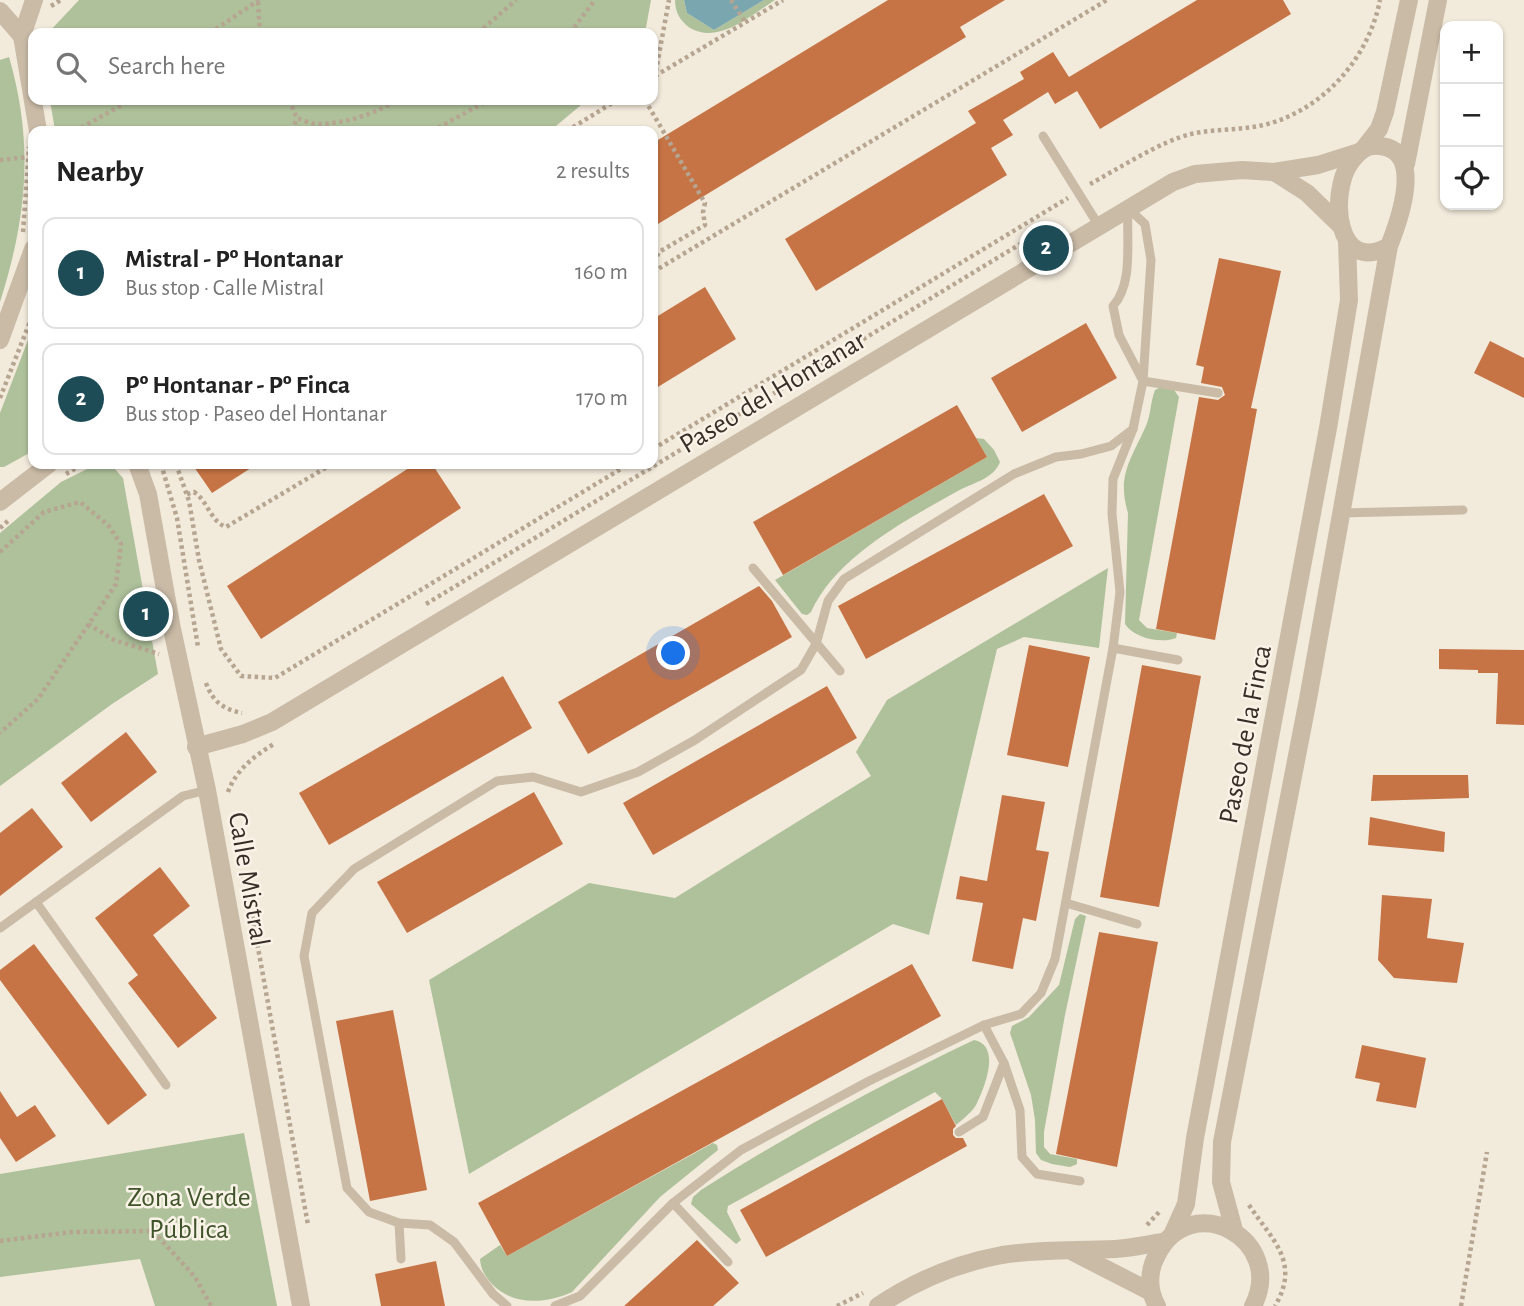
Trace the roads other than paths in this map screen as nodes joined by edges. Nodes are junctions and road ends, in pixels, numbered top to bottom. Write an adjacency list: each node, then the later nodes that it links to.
1 (34, 0): 5 (street)
2 (1409, 0): 10 (street)
3 (1438, 0): 11 (street)
4 (0, 11): 5 (street)
5 (22, 36): 6 (street)
6 (28, 91)
7 (30, 105): 8 (street)
8 (32, 126)
9 (1043, 136): 14 (lane)
10 (1362, 149): 11 (street); 12 (street, Paseo del Hontanar); 15 (street)
11 (1406, 164): 17 (street)
12 (1274, 172): 13 (street, Paseo del Hontanar); 15 (street, Paseo del Hontanar)
13 (1128, 208): 14 (street, Paseo del Hontanar); 19 (lane); 19 (lane)
14 (1099, 226): 32 (street, Paseo del Hontanar)
15 (1344, 234): 17 (street); 46 (street, Paseo de la Finca)
16 (27, 246): 18 (street)
17 (1389, 246): 26 (street, Paseo de la Finca)
18 (0, 340)
19 (1143, 381): 20 (lane); 21 (lane)
20 (1218, 393)
21 (1133, 429): 28 (lane); 29 (lane)
22 (43, 469): 24 (street)
23 (140, 469): 32 (street, Calle Mistral)
24 (0, 502)
25 (1463, 510): 26 (lane)
26 (1341, 513): 45 (street, Paseo de la Finca)
27 (753, 568): 28 (lane)
28 (816, 643): 31 (lane); 44 (lane)
29 (1113, 648): 30 (lane); 35 (lane)
30 (1178, 660)
31 (839, 671)
32 (196, 747): 33 (street, Calle Mistral)
33 (207, 790): 34 (lane); 51 (street, Calle Mistral)
34 (36, 902): 37 (lane); 40 (lane)
35 (1066, 903): 36 (lane); 38 (lane)
36 (1137, 923)
37 (0, 928)
38 (984, 1025): 39 (lane); 43 (lane)
39 (1004, 1063): 41 (lane); 42 (lane)
40 (166, 1085)
41 (959, 1132)
42 (1080, 1181)
43 (673, 1202): 49 (lane); 53 (lane)
44 (398, 1223): 48 (lane); 52 (lane)
45 (1234, 1230): 46 (street); 55 (street)
46 (1168, 1238): 47 (street); 50 (street, Paseo de la Finca)
47 (1070, 1250): 50 (street); 54 (street)
48 (401, 1259)
49 (727, 1262)
50 (1155, 1302)
51 (301, 1306)
52 (507, 1306)
53 (555, 1306)
54 (878, 1306)
55 (1254, 1306)

